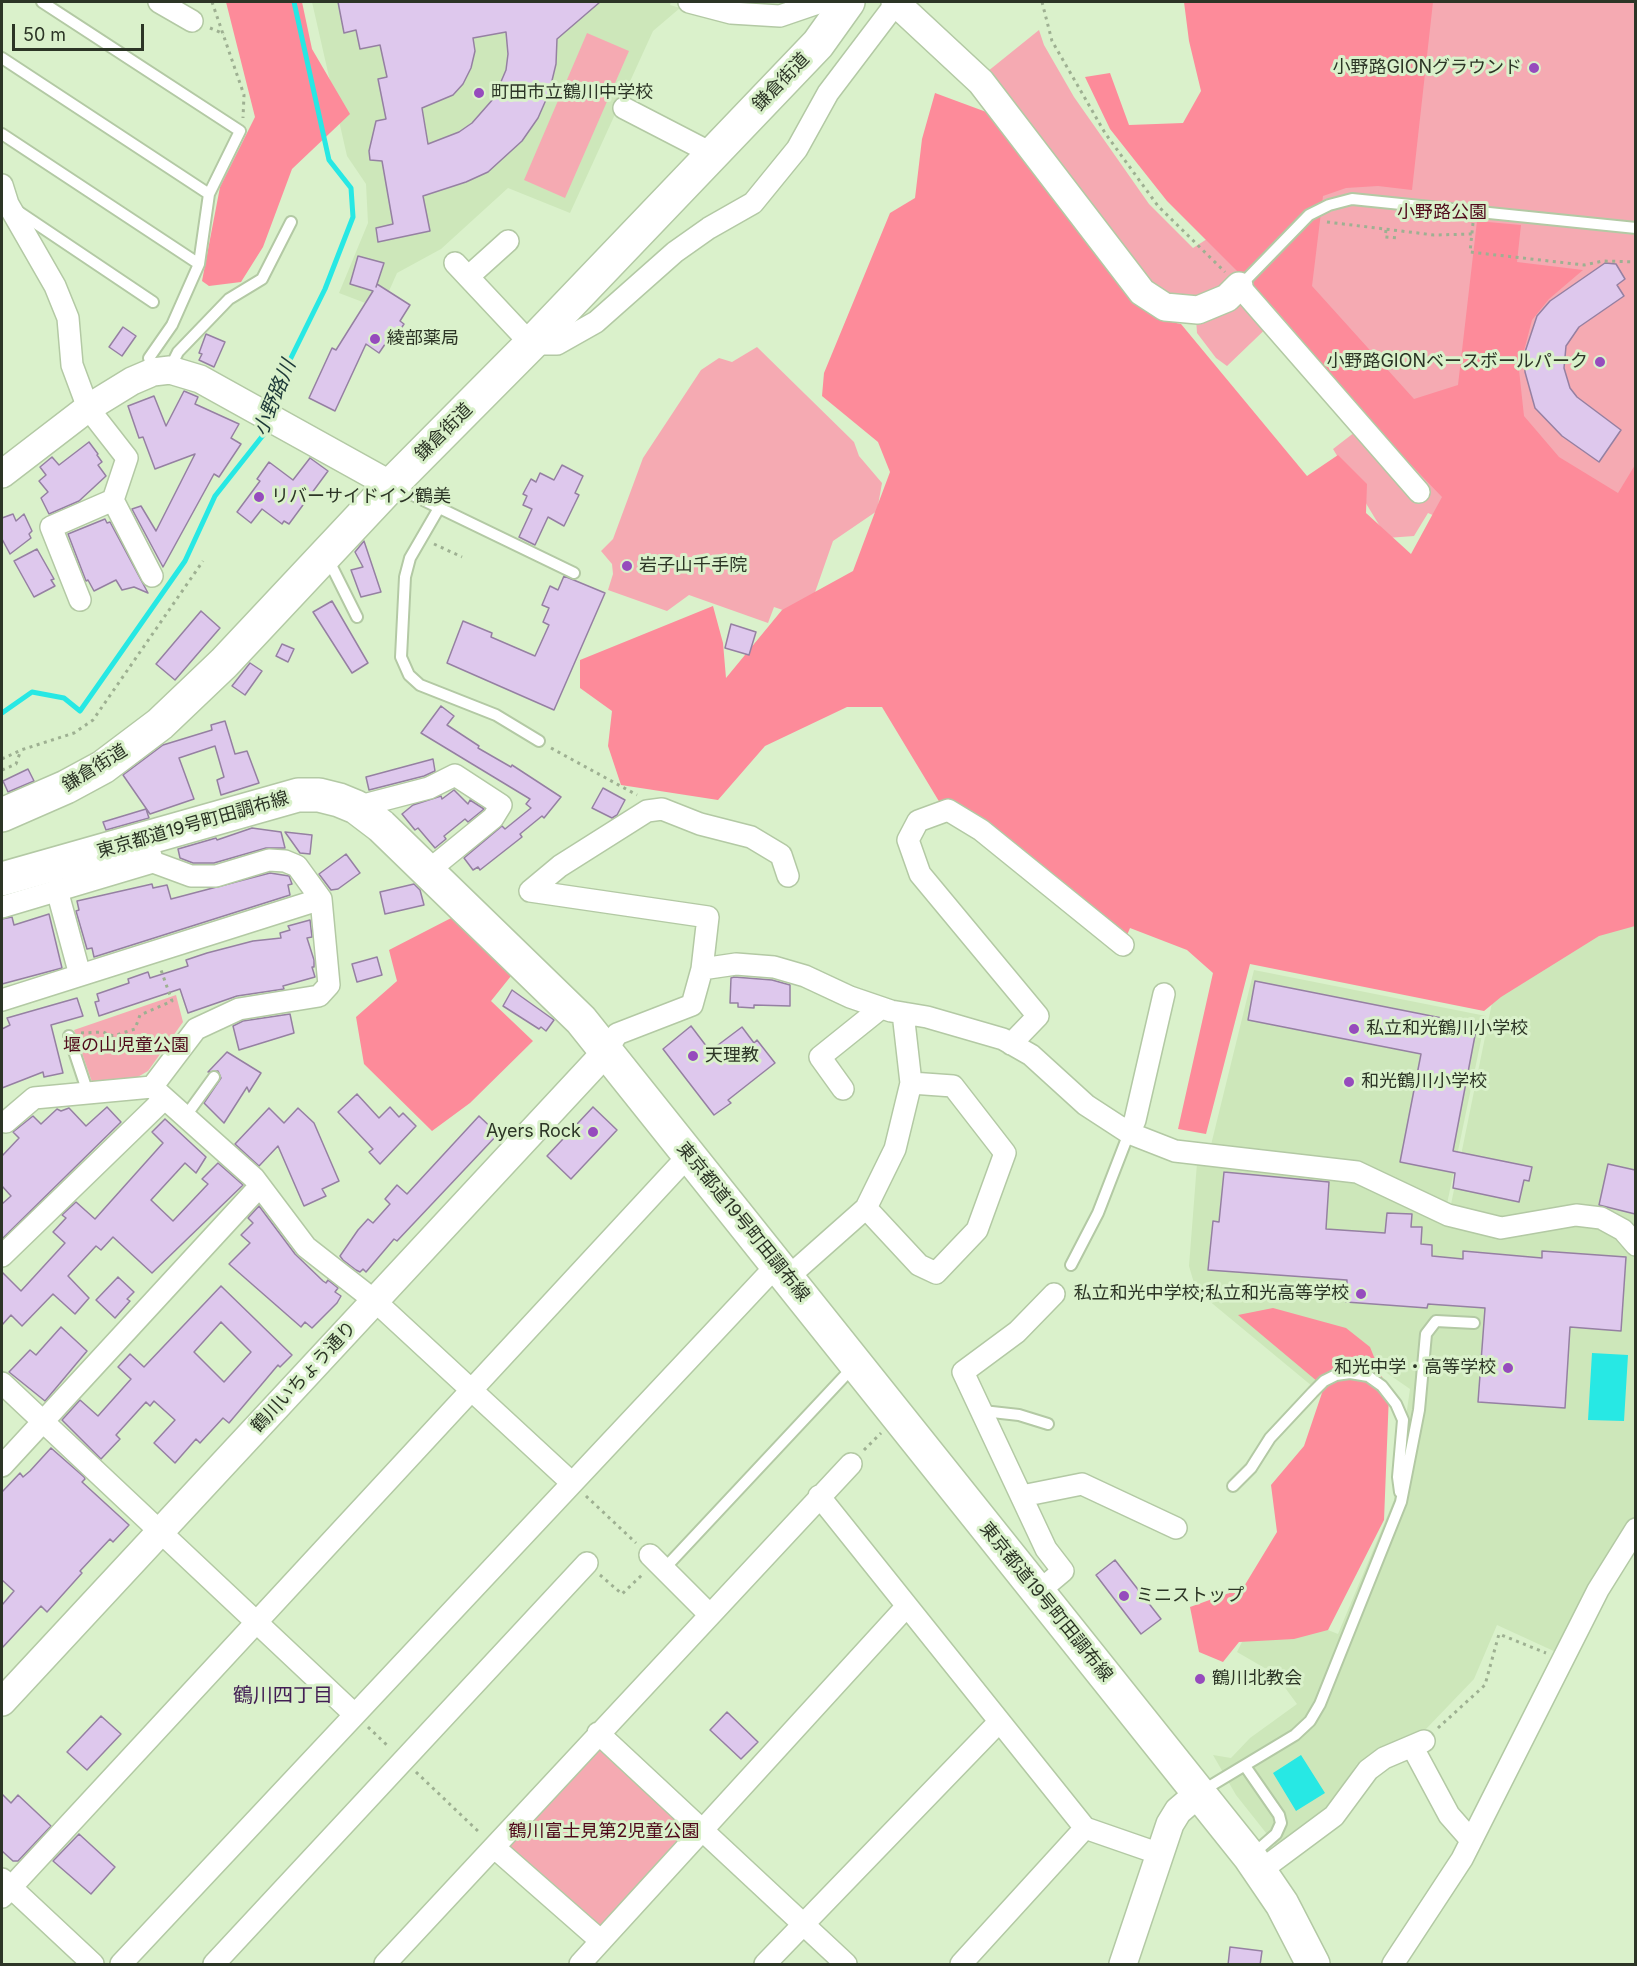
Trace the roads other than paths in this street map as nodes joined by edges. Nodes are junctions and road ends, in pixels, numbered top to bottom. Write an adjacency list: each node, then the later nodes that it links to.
1 (42, 2): 12 (lane)
2 (159, 2): 7 (street)
3 (689, 2): 4 (street)
4 (821, 2)
5 (848, 2): 11 (main road, 鎌倉街道)
6 (896, 2): 18 (street); 20 (street)
7 (192, 21)
8 (2, 58): 12 (lane)
9 (624, 108): 11 (street)
10 (2, 134): 17 (lane)
11 (713, 154): 20 (main road, 鎌倉街道)
12 (209, 194): 17 (lane)
13 (5, 195): 19 (lane); 22 (street)
14 (291, 222): 21 (lane)
15 (1635, 228): 18 (lane)
16 (508, 241): 20 (street)
17 (199, 264): 21 (lane)
18 (1239, 286): 25 (street)
19 (153, 302)
20 (531, 344): 24 (main road, 鎌倉街道)
21 (161, 371): 22 (street); 24 (street)
22 (88, 408): 23 (street); 26 (street)
23 (2, 474)
24 (392, 485): 27 (lane); 28 (main road, 鎌倉街道)
25 (1419, 492)
26 (113, 500): 30 (street); 31 (street)
27 (439, 508): 29 (lane); 33 (lane)
28 (327, 556): 32 (lane); 35 (main road, 鎌倉街道)
29 (574, 573)
30 (152, 576)
31 (80, 600)
32 (357, 617)
33 (539, 741)
34 (356, 807): 36 (main road, 東京都道19号町田調布線); 37 (main road, 東京都道19号町田調布線); 37 (street)
35 (2, 815)
36 (149, 850): 39 (main road, 東京都道19号町田調布線); 40 (street); 41 (street)
37 (428, 871): 52 (main road, 東京都道19号町田調布線)
38 (788, 876): 44 (street)
39 (2, 879)
40 (57, 890): 42 (street); 45 (street)
41 (321, 899): 45 (street); 57 (street)
42 (2, 907)
43 (1123, 945): 51 (street)
44 (702, 969): 48 (street); 52 (street)
45 (80, 975): 47 (street)
46 (1164, 994): 60 (street)
47 (2, 1000)
48 (881, 1008): 49 (street); 55 (street)
49 (903, 1013): 51 (street); 54 (street)
50 (69, 1036): 56 (lane)
51 (1011, 1044): 60 (street)
52 (606, 1052): 61 (main road, 東京都道19号町田調布線); 69 (street, 鶴川いちょう通り)
53 (214, 1077): 58 (lane)
54 (911, 1083): 63 (street); 63 (street)
55 (843, 1089)
56 (88, 1093): 57 (street); 59 (street)
57 (158, 1093): 58 (street); 65 (street)
58 (185, 1117): 62 (street)
59 (6, 1122)
60 (1129, 1133): 64 (street); 66 (lane)
61 (689, 1155): 67 (main road, 東京都道19号町田調布線); 73 (street)
62 (260, 1186): 69 (street); 75 (street)
63 (866, 1208): 67 (street)
64 (1635, 1245)
65 (2, 1256)
66 (1071, 1265)
67 (782, 1272): 71 (main road, 東京都道19号町田調布線); 79 (street)
68 (1054, 1294): 74 (street)
69 (375, 1301): 73 (street); 86 (street, 鶴川いちょう通り)
70 (1474, 1323): 83 (lane)
71 (856, 1364): 87 (lane); 89 (main road, 東京都道19号町田調布線)
72 (2, 1383): 75 (street)
73 (471, 1390): 79 (street); 92 (street)
74 (983, 1411): 76 (lane); 82 (street)
75 (43, 1422): 78 (street); 86 (street)
76 (1048, 1424)
77 (851, 1464): 81 (street)
78 (2, 1466)
79 (572, 1483): 94 (street)
80 (1233, 1486): 83 (lane)
81 (819, 1496): 90 (street); 91 (street)
82 (1022, 1496): 84 (street); 89 (street)
83 (1401, 1502): 97 (lane)
84 (1176, 1528)
85 (1635, 1528): 101 (street)
86 (159, 1532): 92 (street); 93 (street, 鶴川いちょう通り)
87 (657, 1562): 91 (street)
88 (587, 1563): 111 (street)
89 (1038, 1592): 98 (main road, 東京都道19号町田調布線)
90 (907, 1606): 95 (street); 100 (street)
91 (709, 1614): 96 (street)
92 (256, 1622): 94 (street); 105 (street)
93 (2, 1701)
94 (354, 1713): 110 (street)
95 (999, 1722): 99 (street); 106 (street)
96 (598, 1732): 100 (street); 102 (street)
97 (1245, 1766): 98 (lane); 104 (lane)
98 (1199, 1793): 103 (street); 104 (main road, 東京都道19号町田調布線)
99 (1084, 1828): 103 (street); 116 (street)
100 (702, 1830): 106 (street); 107 (street)
101 (1471, 1840): 104 (street); 118 (street)
102 (495, 1848): 107 (street); 112 (street)
103 (1160, 1854): 117 (street)
104 (1255, 1864): 108 (main road, 東京都道19号町田調布線)
105 (4, 1888): 109 (street)
106 (802, 1923): 114 (street); 115 (street)
107 (601, 1941): 113 (street)
108 (1308, 1963)
109 (93, 1965)
110 (121, 1965)
111 (214, 1965)
112 (385, 1965)
113 (580, 1965)
114 (765, 1965)
115 (846, 1965)
116 (961, 1965)
117 (1123, 1965)
118 (1394, 1965)

